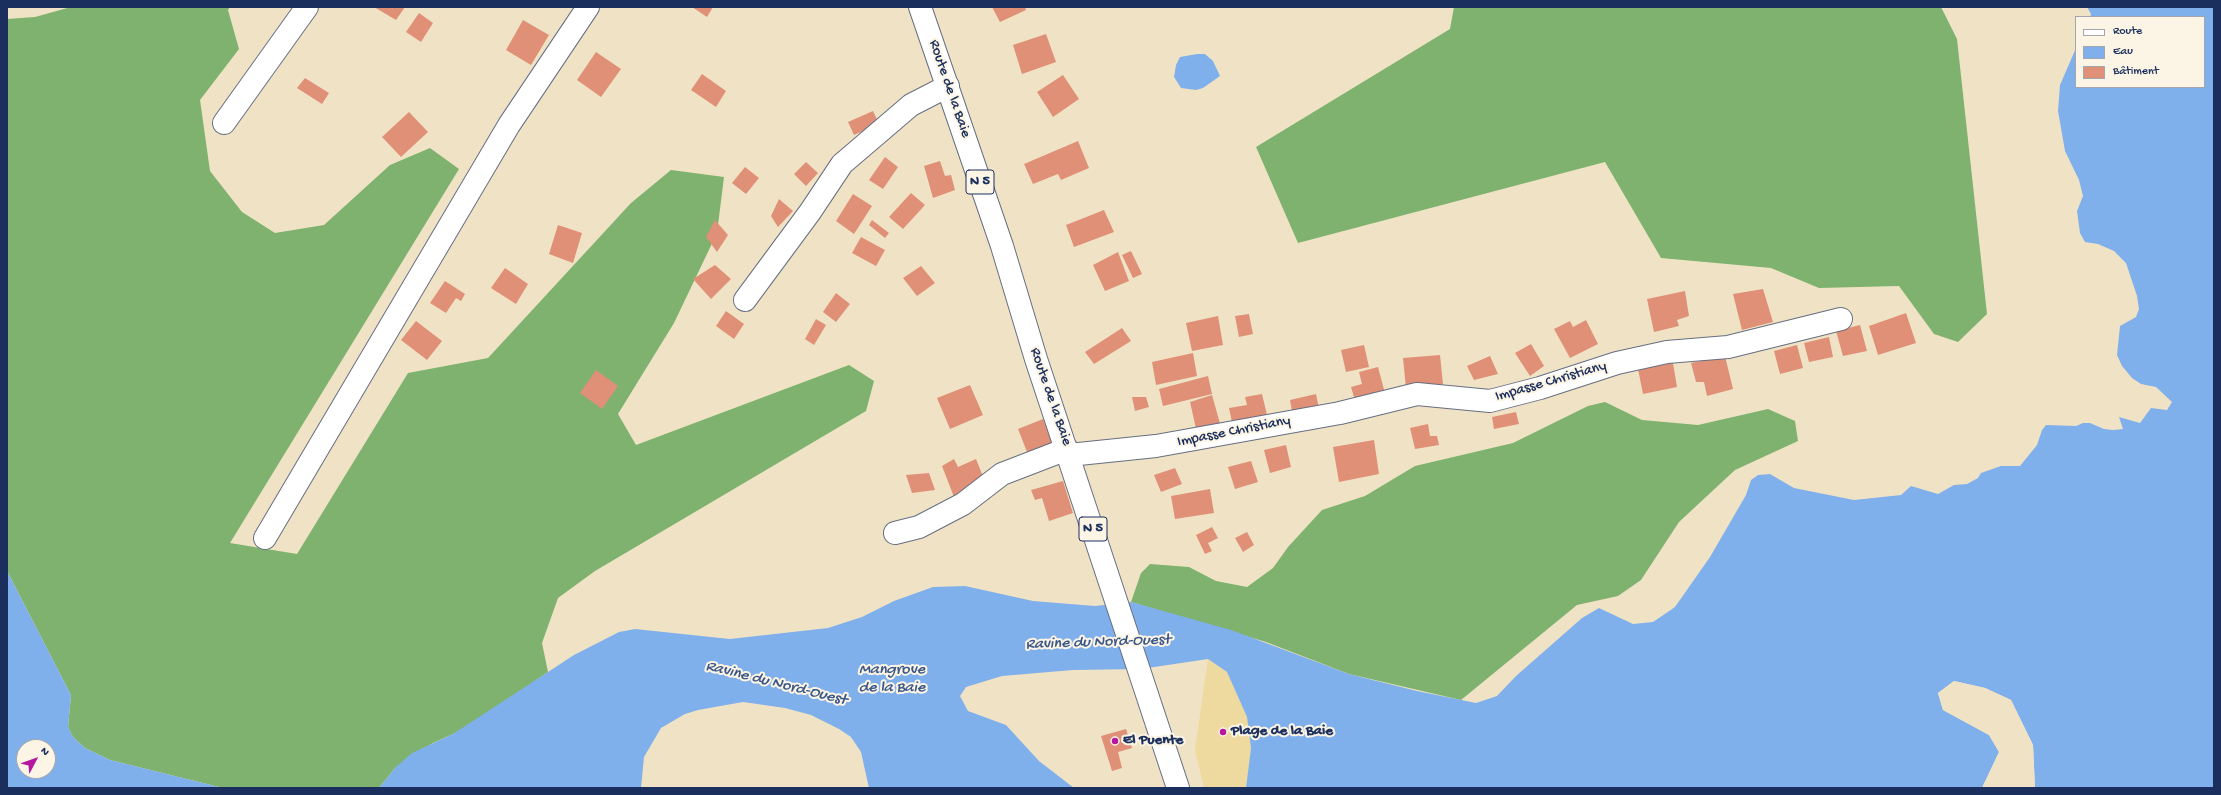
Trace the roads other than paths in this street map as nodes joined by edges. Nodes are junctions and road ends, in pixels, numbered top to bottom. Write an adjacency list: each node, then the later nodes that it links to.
1 (307, 7): 5 (street)
2 (588, 7): 10 (street)
3 (920, 7): 4 (street, Route de la Baie / N 5)
4 (948, 86): 6 (street); 8 (street, Route de la Baie / N 5)
5 (224, 123)
6 (745, 300)
7 (1841, 319): 8 (street, Impasse Christiany)
8 (1068, 452): 9 (street, Impasse Christiany); 11 (street, Route de la Baie / N 5)
9 (895, 533)
10 (265, 538)
11 (1178, 788)

